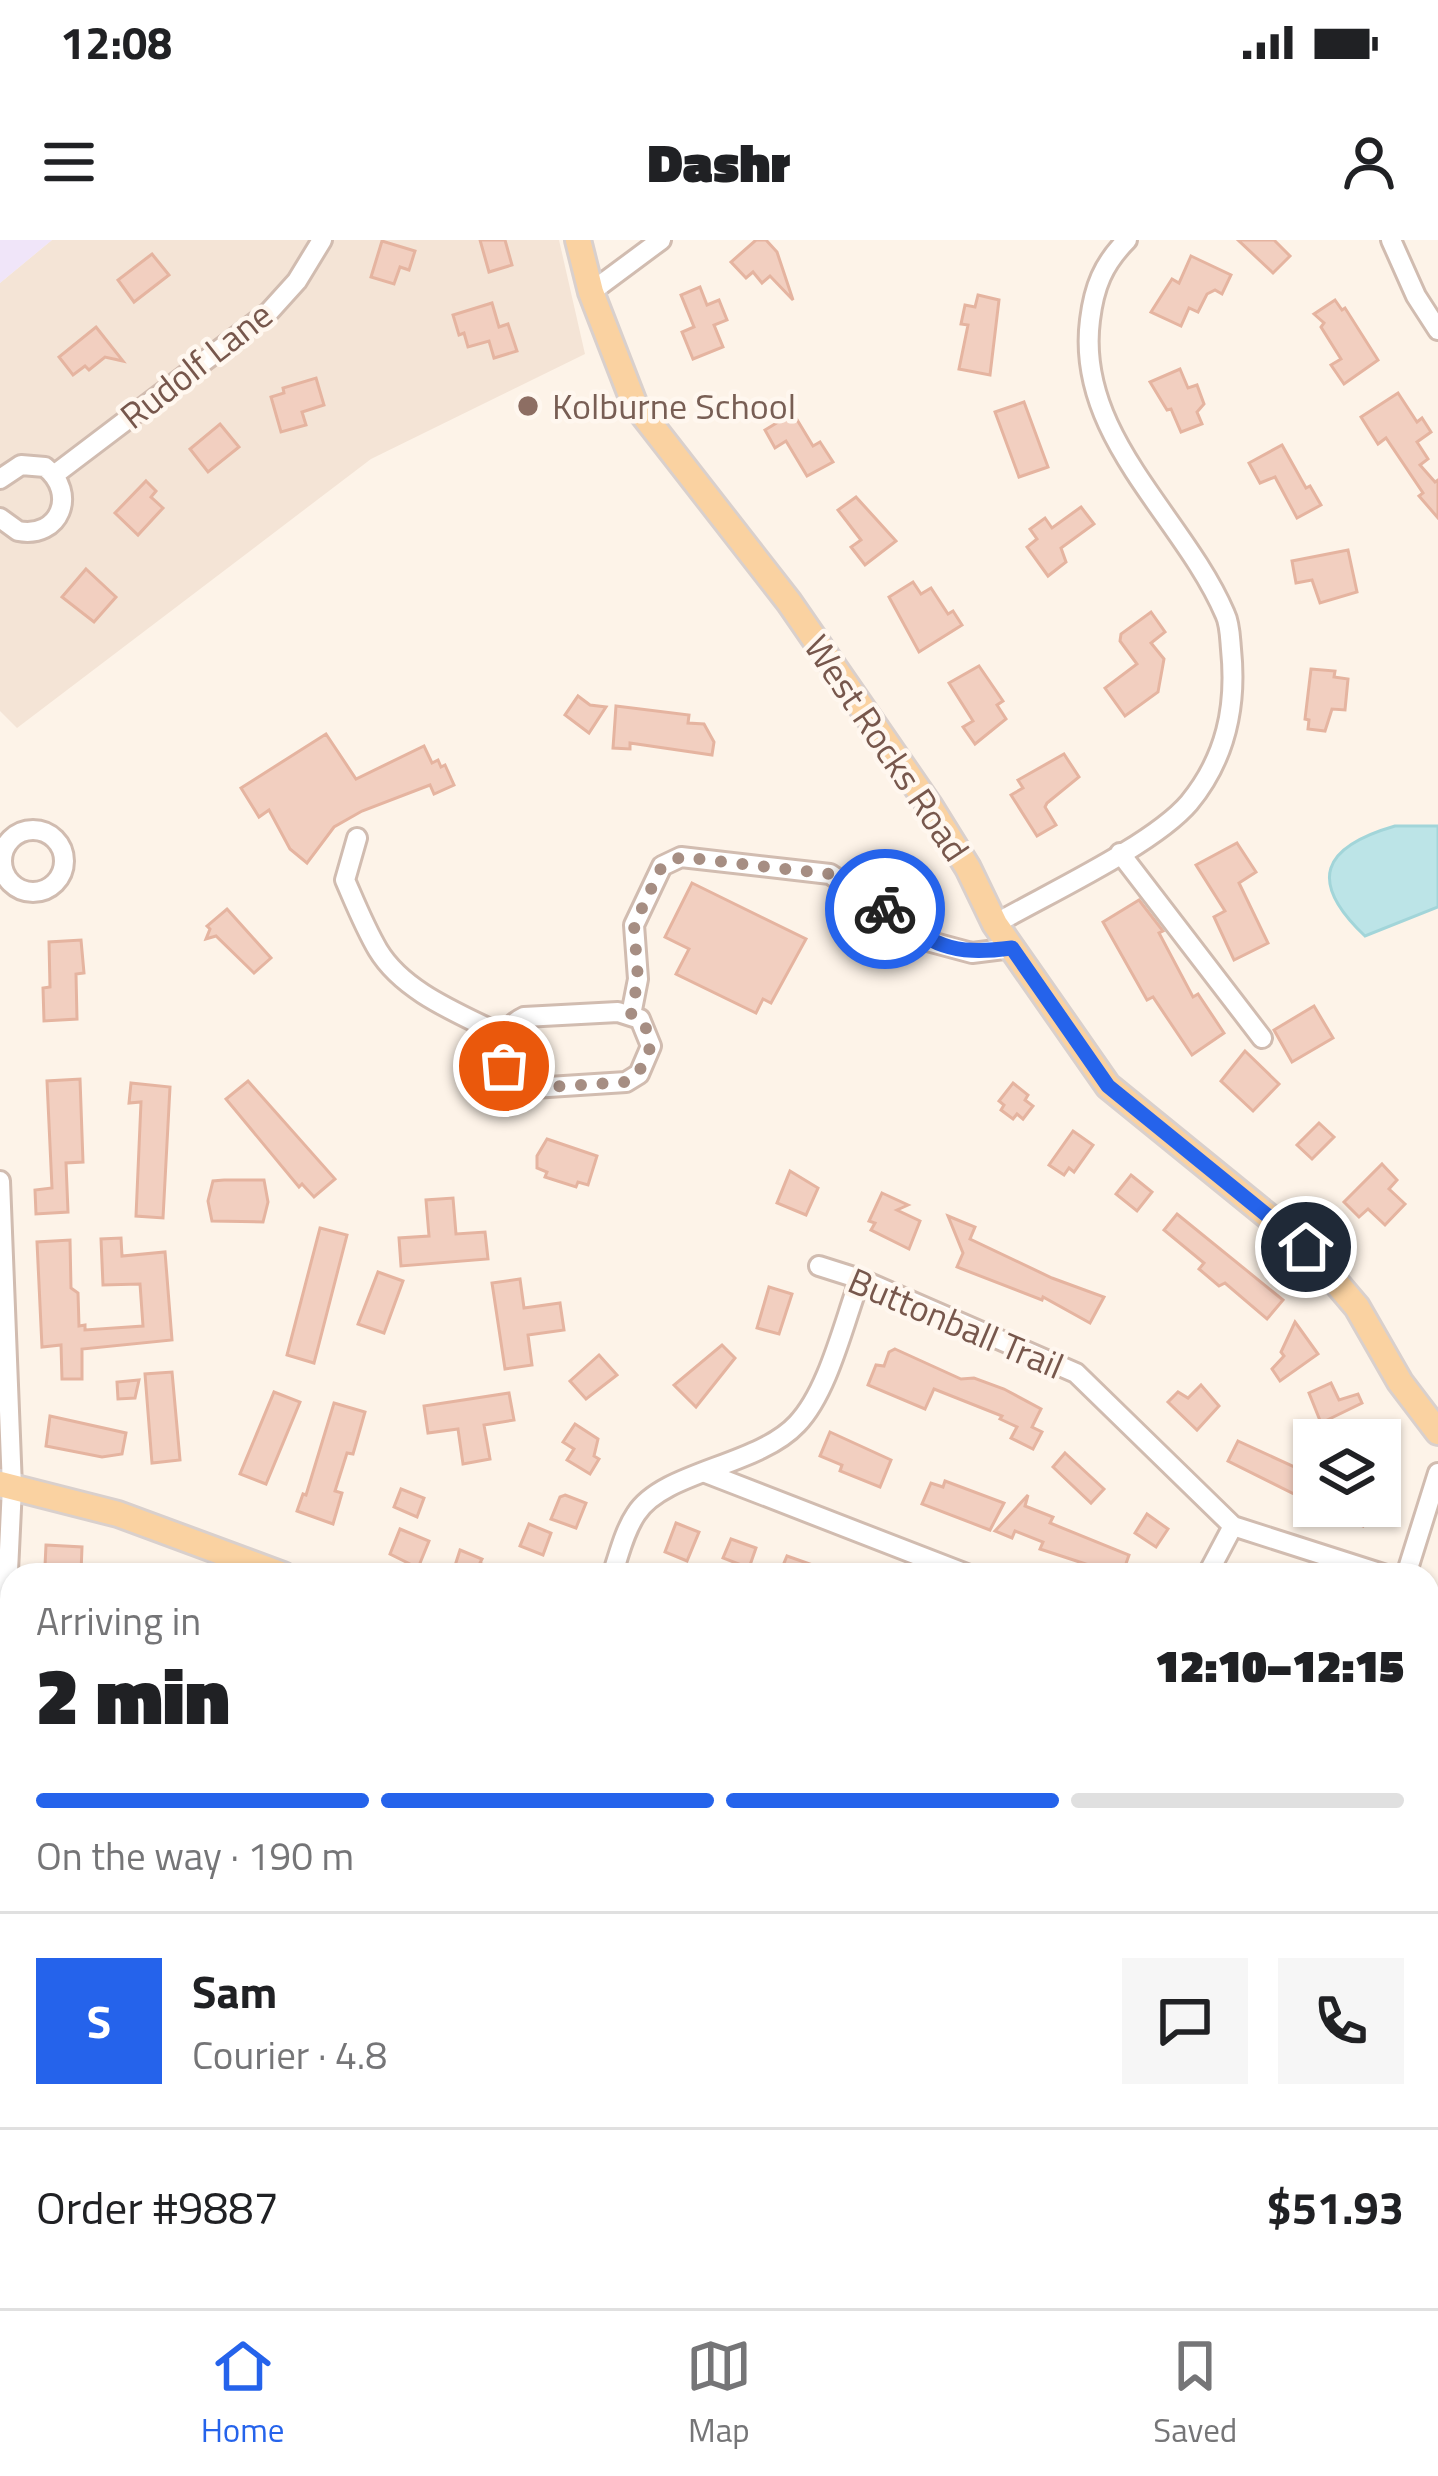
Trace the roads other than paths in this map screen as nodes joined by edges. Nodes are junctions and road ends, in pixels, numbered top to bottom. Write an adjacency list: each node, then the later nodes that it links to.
1 (322, 240): 8 (street, Rudolf Lane)
2 (578, 240): 6 (main road, West Rocks Road)
3 (661, 240): 6 (street)
4 (1127, 240): 12 (street)
5 (1391, 240): 7 (street)
6 (591, 292): 15 (main road, West Rocks Road)
7 (1438, 330)
8 (54, 475): 9 (street); 10 (street)
9 (0, 479)
10 (0, 518)
11 (357, 838): 18 (street)
12 (1120, 853): 15 (street); 19 (street)
13 (11, 883): 14 (street)
14 (0, 905)
15 (995, 924): 16 (main road, West Rocks Road)
16 (1012, 948): 17 (street); 23 (main road, West Rocks Road)
17 (631, 1015): 18 (street); 18 (street)
18 (504, 1036)
19 (1262, 1038)
20 (0, 1181): 26 (street)
21 (818, 1266): 22 (street, Buttonball Trail)
22 (860, 1279): 24 (street); 27 (street, Buttonball Trail)
23 (1438, 1432)
24 (706, 1473): 30 (street); 31 (street)
25 (1438, 1473): 34 (street)
26 (6, 1486): 28 (street); 29 (main road)
27 (1233, 1526): 32 (street); 33 (street, Buttonball Trail)
28 (4, 1563)
29 (251, 1563)
30 (617, 1563)
31 (938, 1563)
32 (1213, 1563)
33 (1349, 1563)
34 (1410, 1563)

